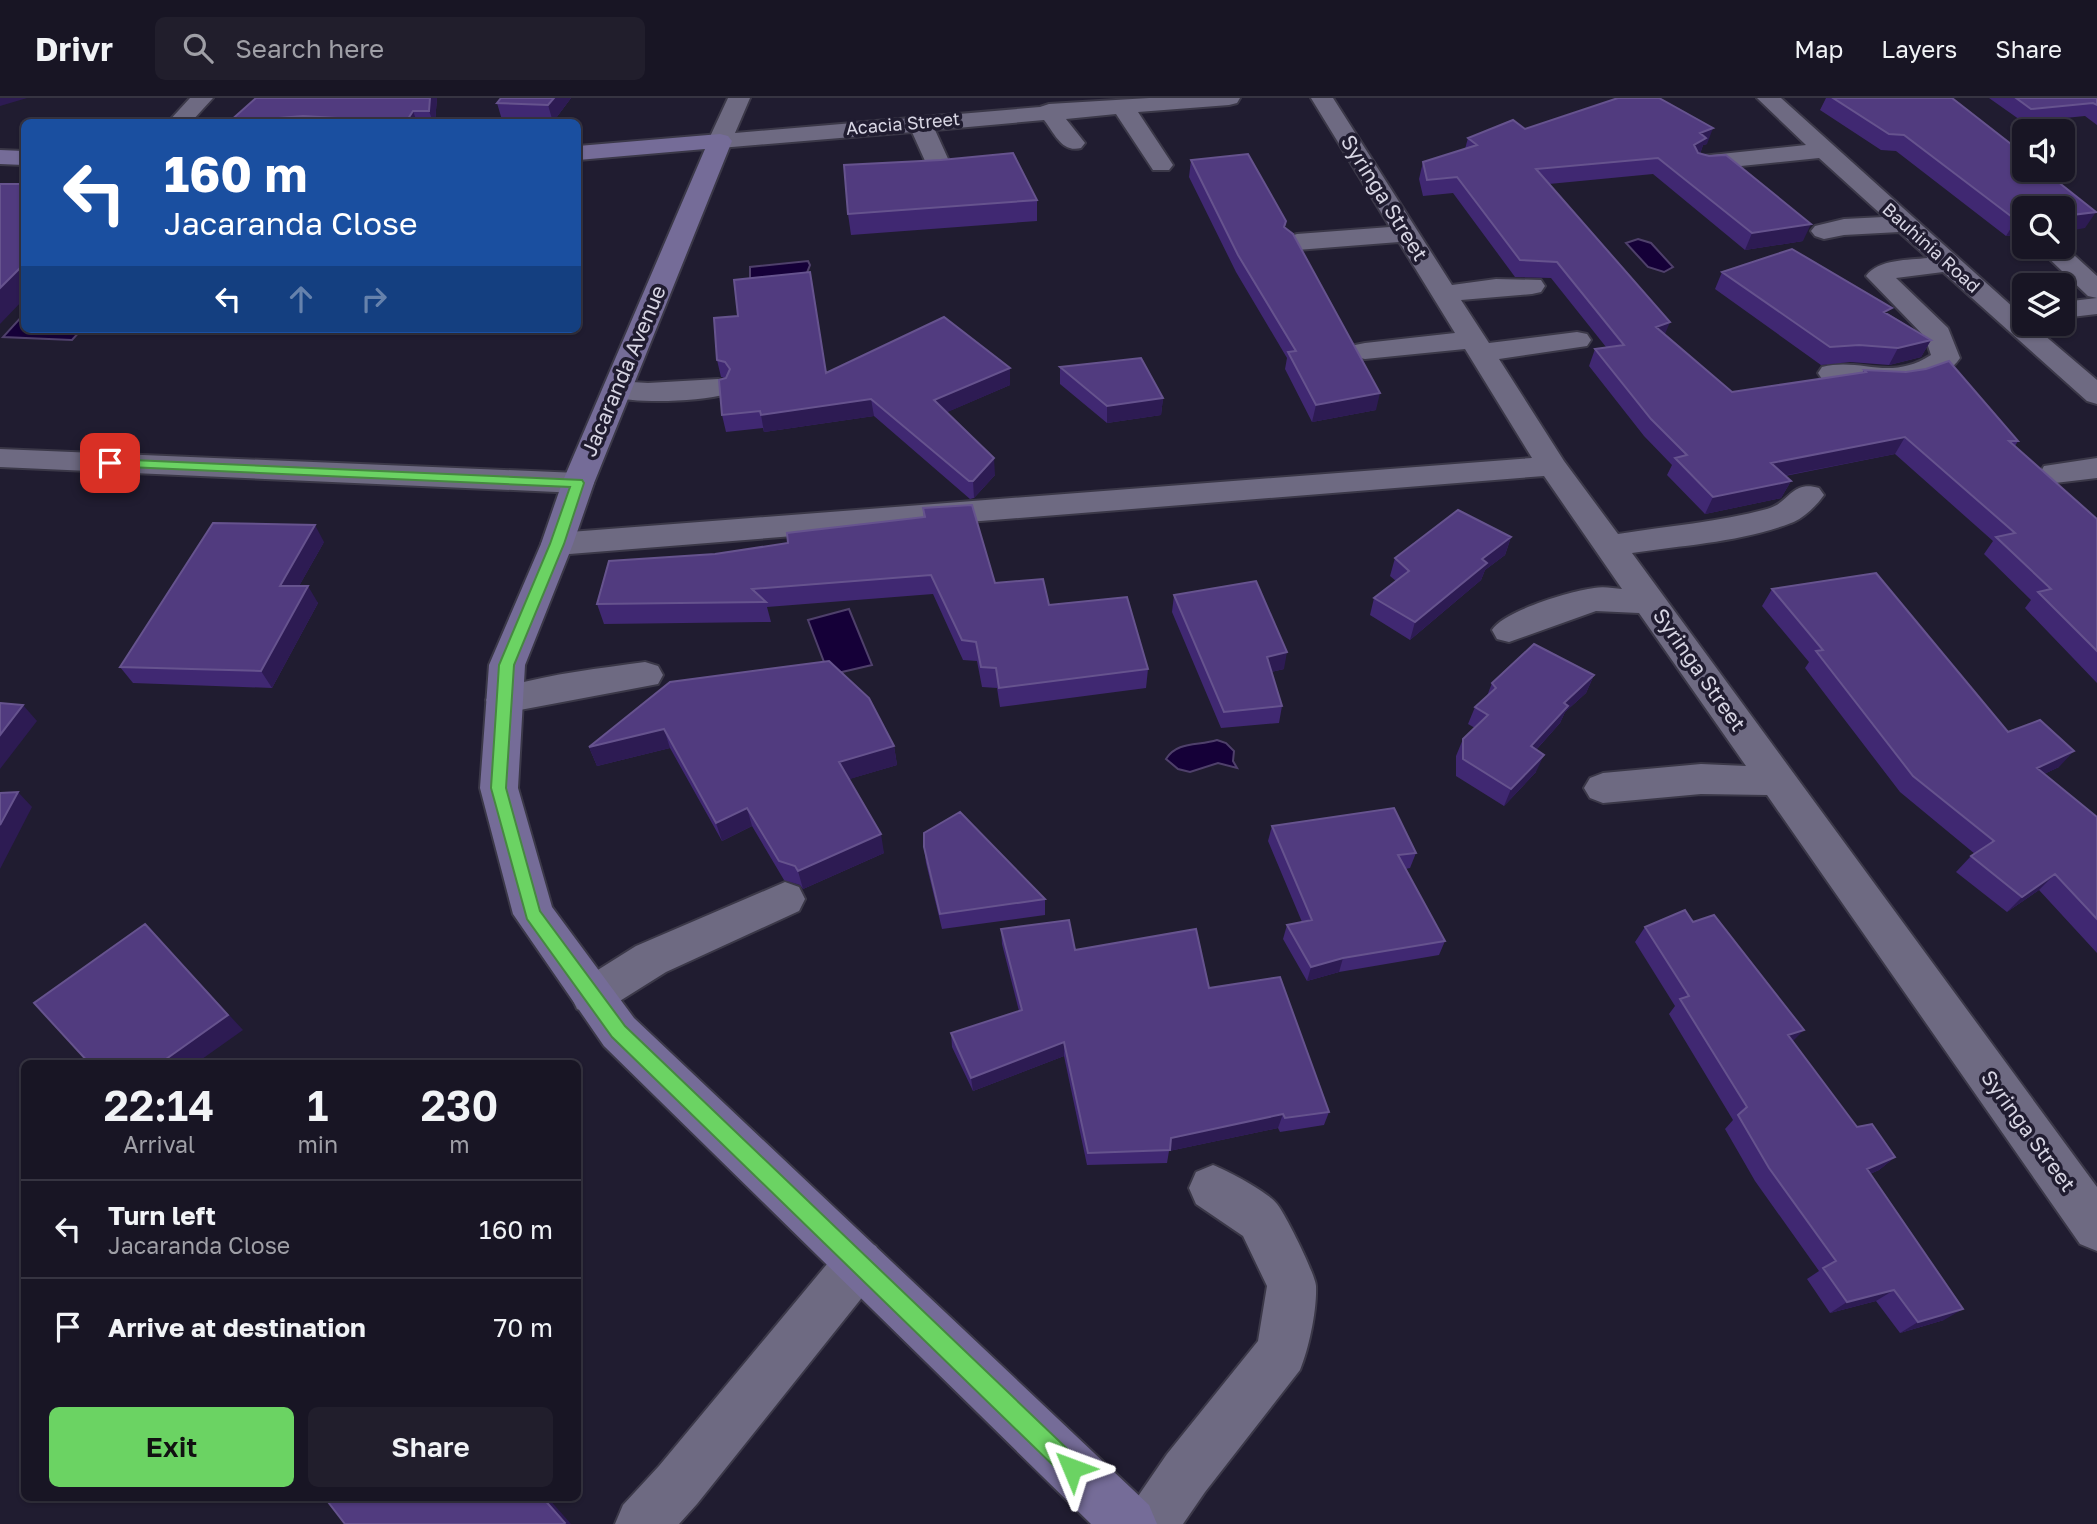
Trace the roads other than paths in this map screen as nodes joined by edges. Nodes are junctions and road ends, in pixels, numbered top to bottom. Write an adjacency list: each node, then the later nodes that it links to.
1 (202, 98): 8 (street)
2 (738, 98): 10 (street)
3 (1230, 98): 6 (street, Acacia Street)
4 (1322, 98): 21 (street, Syringa Street)
5 (1768, 98): 12 (street, Bauhinia Road)
6 (1122, 106): 7 (street, Acacia Street); 17 (street)
7 (1049, 111): 9 (street, Acacia Street); 11 (street)
8 (182, 119)
9 (920, 122): 10 (street, Acacia Street); 18 (street)
10 (720, 141): 13 (street, Acacia Street); 37 (street, Jacaranda Avenue)
11 (1073, 143)
12 (1825, 150): 16 (street); 19 (street, Bauhinia Road)
13 (581, 153)
14 (0, 157): 15 (street)
15 (21, 158)
16 (1702, 163)
17 (1161, 165)
18 (942, 172)
19 (1905, 224): 20 (street); 24 (street, Bauhinia Road)
20 (1824, 231)
21 (1405, 234): 22 (street); 27 (street, Syringa Street)
22 (1297, 242)
23 (2063, 259): 26 (street)
24 (1950, 264): 30 (street, Bauhinia Road); 35 (street)
25 (1532, 286): 27 (street)
26 (2097, 289)
27 (1443, 294): 33 (street, Syringa Street)
28 (2097, 306): 29 (street)
29 (2075, 309)
30 (2012, 313)
31 (2037, 336): 38 (street, Bauhinia Road)
32 (1577, 340): 33 (street)
33 (1477, 347): 34 (street); 40 (street, Syringa Street)
34 (1365, 351)
35 (1832, 373)
36 (718, 388): 37 (street)
37 (616, 390): 43 (street, Jacaranda Avenue)
38 (2097, 395)
39 (0, 458): 43 (street)
40 (1552, 466): 45 (street); 46 (street, Syringa Street)
41 (2097, 468): 42 (street)
42 (2055, 473)
43 (578, 483): 45 (street, Jacaranda Avenue)
44 (1808, 495): 46 (street)
45 (557, 544): 50 (street, Jacaranda Avenue)
46 (1609, 546): 47 (street, Syringa Street)
47 (1650, 602): 48 (street); 51 (street, Syringa Street)
48 (1508, 630)
49 (645, 675): 50 (street)
50 (505, 700): 54 (street, Jacaranda Avenue)
51 (1777, 780): 52 (street); 56 (street, Syringa Street)
52 (1603, 788)
53 (785, 899): 54 (street)
54 (592, 996): 57 (street, Jacaranda Avenue)
55 (1213, 1188): 60 (street)
56 (2097, 1227)
57 (859, 1263): 58 (street); 59 (street, Jacaranda Avenue)
58 (642, 1524)
59 (1129, 1524)
60 (1151, 1524)

